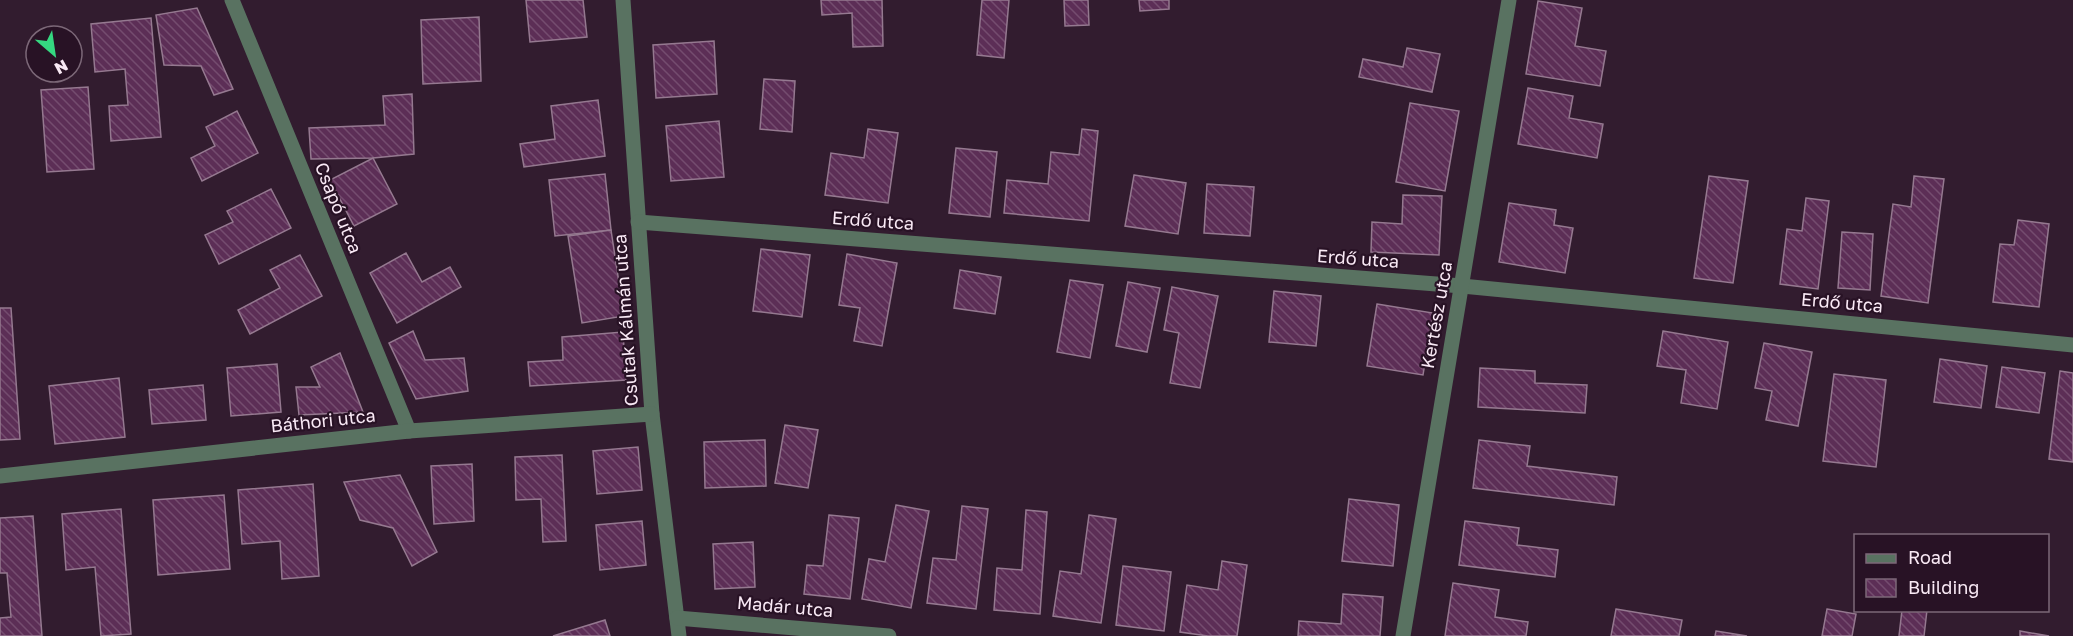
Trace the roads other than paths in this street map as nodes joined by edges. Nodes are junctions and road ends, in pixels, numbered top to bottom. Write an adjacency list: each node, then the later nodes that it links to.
1 (232, 0): 8 (street, Csapó utca)
2 (623, 0): 4 (street, Csutak Kálmán utca)
3 (1509, 0): 5 (street, Kertész utca)
4 (638, 222): 5 (street, Erdő utca); 7 (street, Csutak Kálmán utca)
5 (1462, 286): 6 (street, Erdő utca); 13 (street, Kertész utca)
6 (2073, 345)
7 (652, 414): 8 (street, Báthori utca); 10 (street, Csutak Kálmán utca)
8 (409, 431): 9 (street, Báthori utca)
9 (0, 477)
10 (677, 618): 11 (street, Csutak Kálmán utca); 12 (street, Madár utca)
11 (679, 636)
12 (889, 636)
13 (1403, 636)

